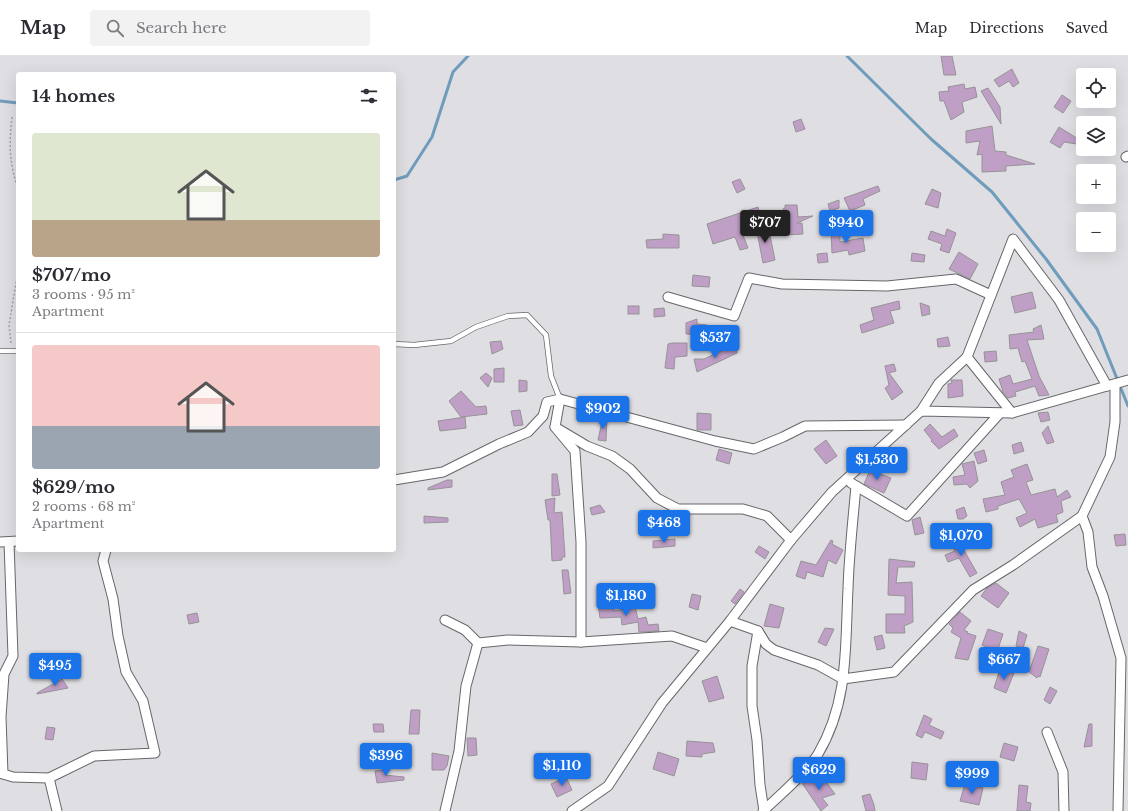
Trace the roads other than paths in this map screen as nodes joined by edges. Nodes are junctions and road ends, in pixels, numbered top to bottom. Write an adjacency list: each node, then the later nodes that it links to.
1 (990, 296): 2 (street); 6 (street); 8 (street)
2 (668, 297)
3 (396, 344): 9 (lane)
4 (0, 351): 5 (lane)
5 (16, 351)
6 (967, 357): 10 (street); 12 (street)
7 (1128, 380): 8 (street)
8 (1111, 385): 12 (street); 18 (street)
9 (560, 399): 13 (street); 14 (street); 15 (street)
10 (922, 411): 11 (street); 13 (street)
11 (1000, 413): 12 (street); 17 (street)
12 (1012, 413)
13 (906, 425): 16 (street)
14 (555, 427): 19 (street); 26 (street)
15 (396, 480)
16 (846, 480): 17 (street); 19 (street)
17 (856, 486): 28 (street)
18 (1082, 516): 28 (street); 37 (street)
19 (791, 540): 23 (street)
20 (9, 542): 30 (street)
21 (105, 552): 31 (street)
22 (445, 620): 25 (street)
23 (730, 621): 24 (street); 27 (street)
24 (758, 631): 28 (street); 35 (street)
25 (478, 642): 26 (street); 33 (street)
26 (581, 642): 27 (street)
27 (707, 648): 34 (street)
28 (843, 679): 35 (street)
29 (1047, 732): 36 (street)
30 (1, 773): 31 (street)
31 (49, 778): 32 (street)
32 (57, 811)
33 (445, 811)
34 (572, 811)
35 (763, 811)
36 (1064, 811)
37 (1118, 811)

